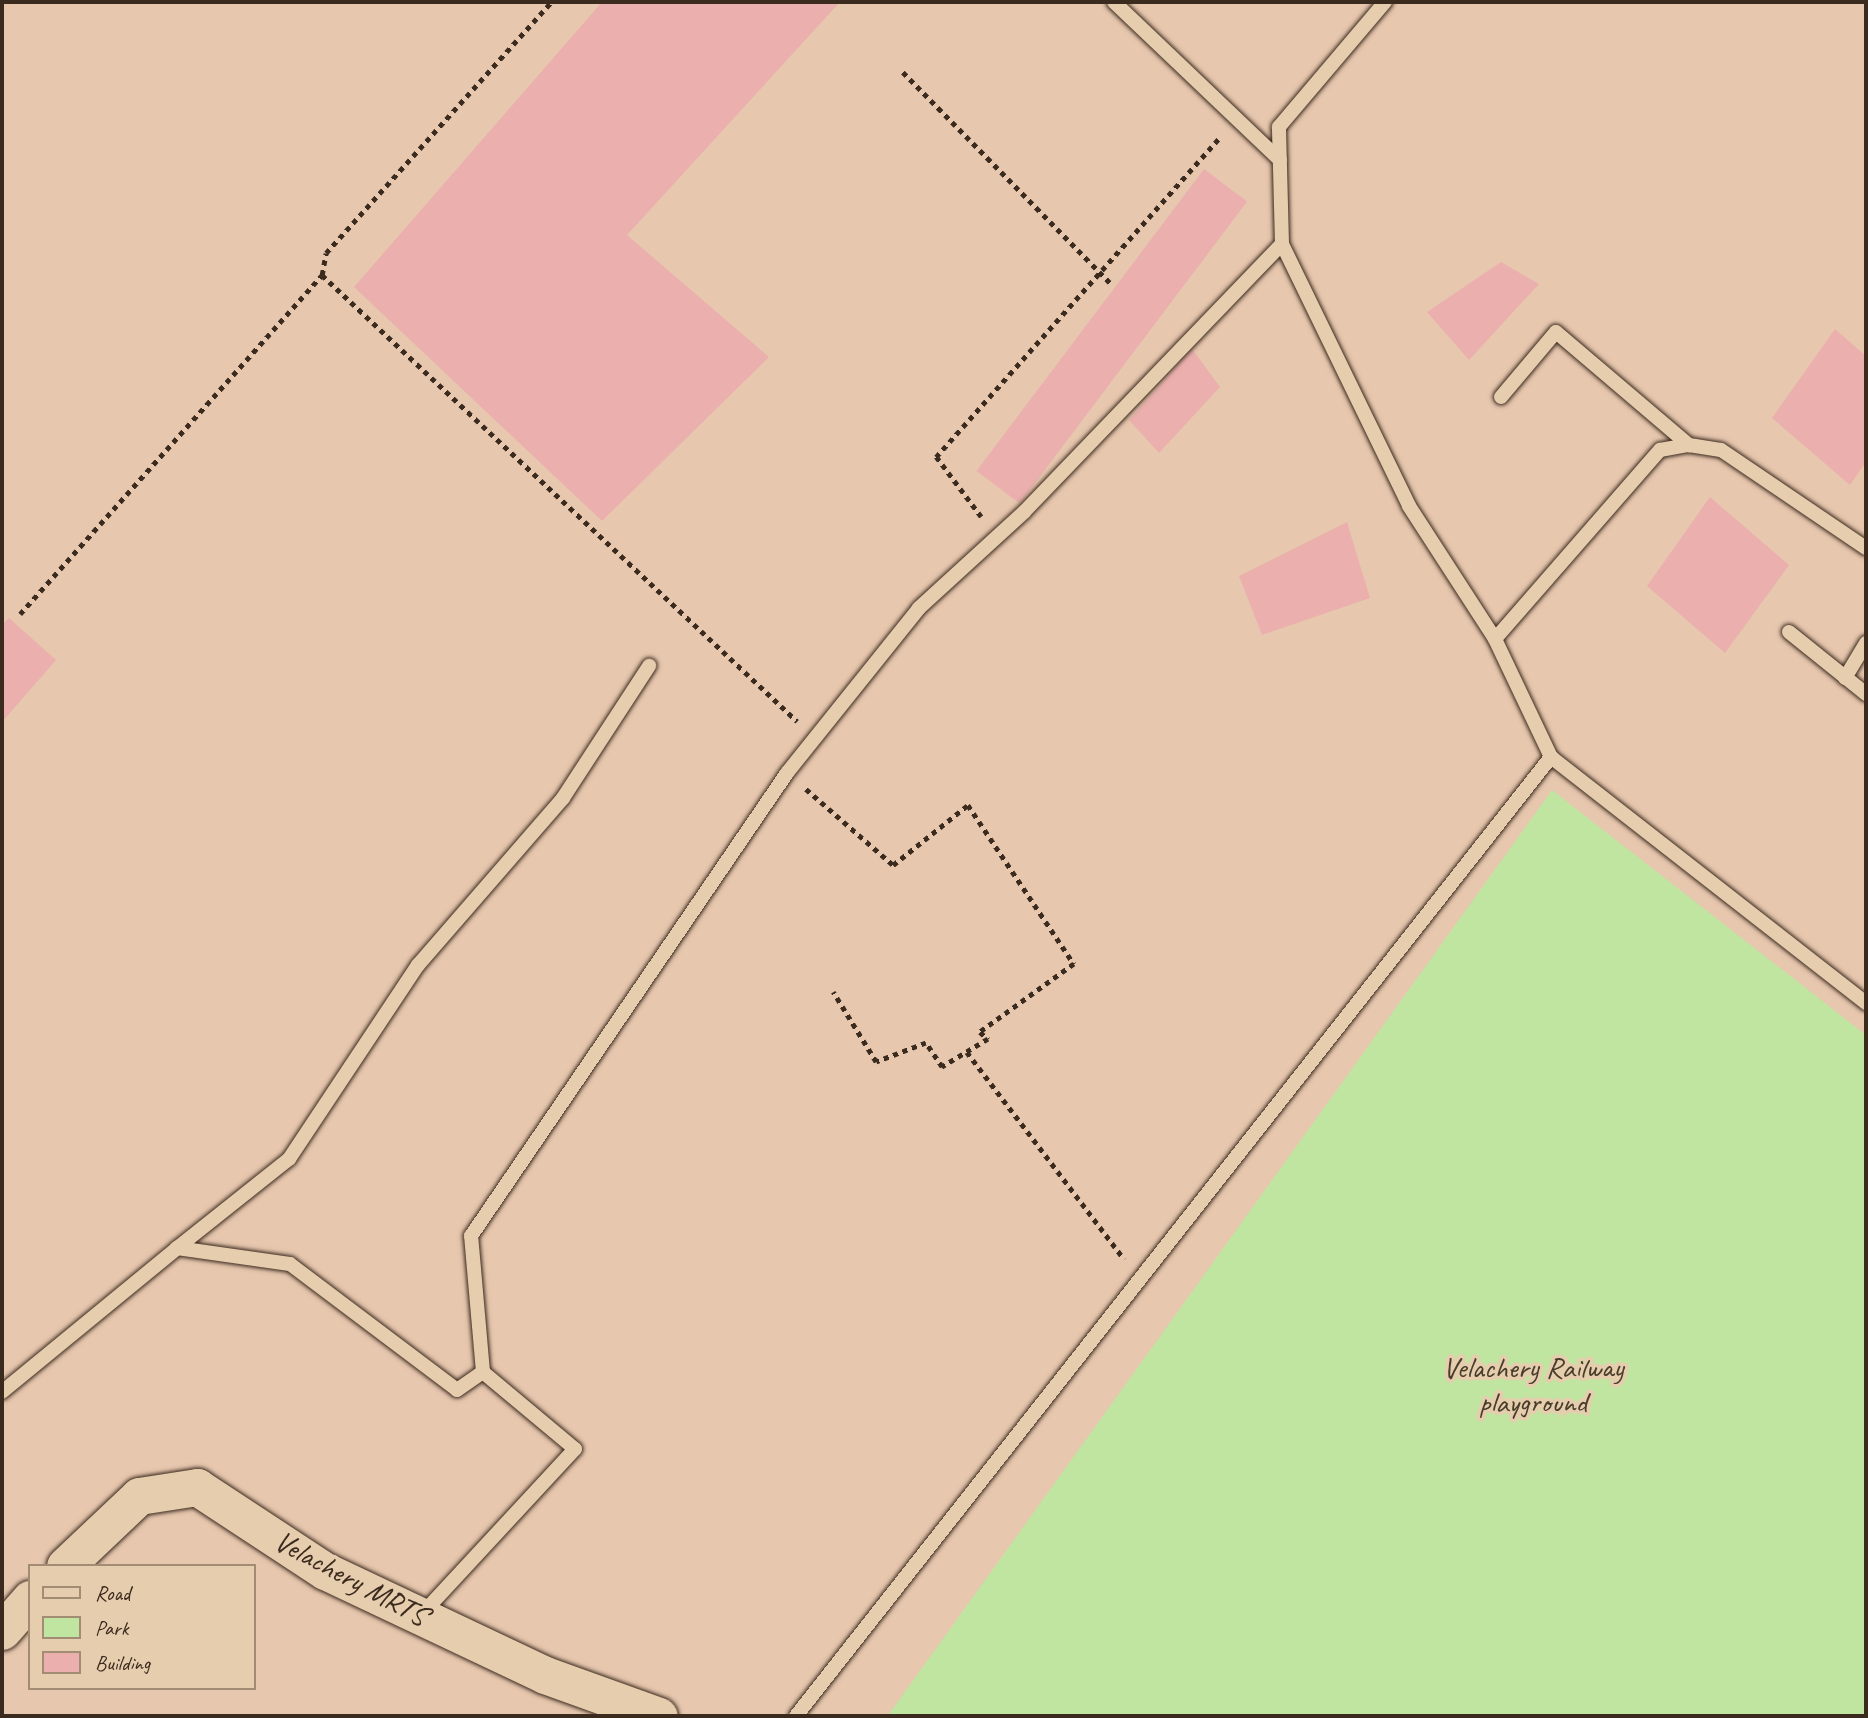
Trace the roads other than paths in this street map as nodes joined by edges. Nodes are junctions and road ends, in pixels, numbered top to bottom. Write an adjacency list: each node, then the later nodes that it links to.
1 (1114, 2): 3 (lane)
2 (1385, 2): 3 (lane)
3 (1280, 160): 4 (lane)
4 (1282, 244): 9 (lane); 17 (lane)
5 (1501, 397): 6 (lane)
6 (1689, 445): 7 (lane); 9 (lane)
7 (1866, 548)
8 (1789, 632): 12 (lane)
9 (1495, 639): 14 (lane)
10 (1866, 643): 12 (lane)
11 (649, 666): 16 (lane)
12 (1845, 678): 13 (lane)
13 (1866, 694)
14 (1551, 757): 15 (lane); 24 (lane)
15 (1866, 1003)
16 (177, 1248): 17 (lane); 18 (lane)
17 (483, 1372): 21 (lane)
18 (2, 1392)
19 (67, 1564): 21 (street, Velachery MRTS)
20 (28, 1601): 22 (street)
21 (420, 1616): 23 (street, Velachery MRTS)
22 (2, 1631)
23 (659, 1716)
24 (796, 1716)

